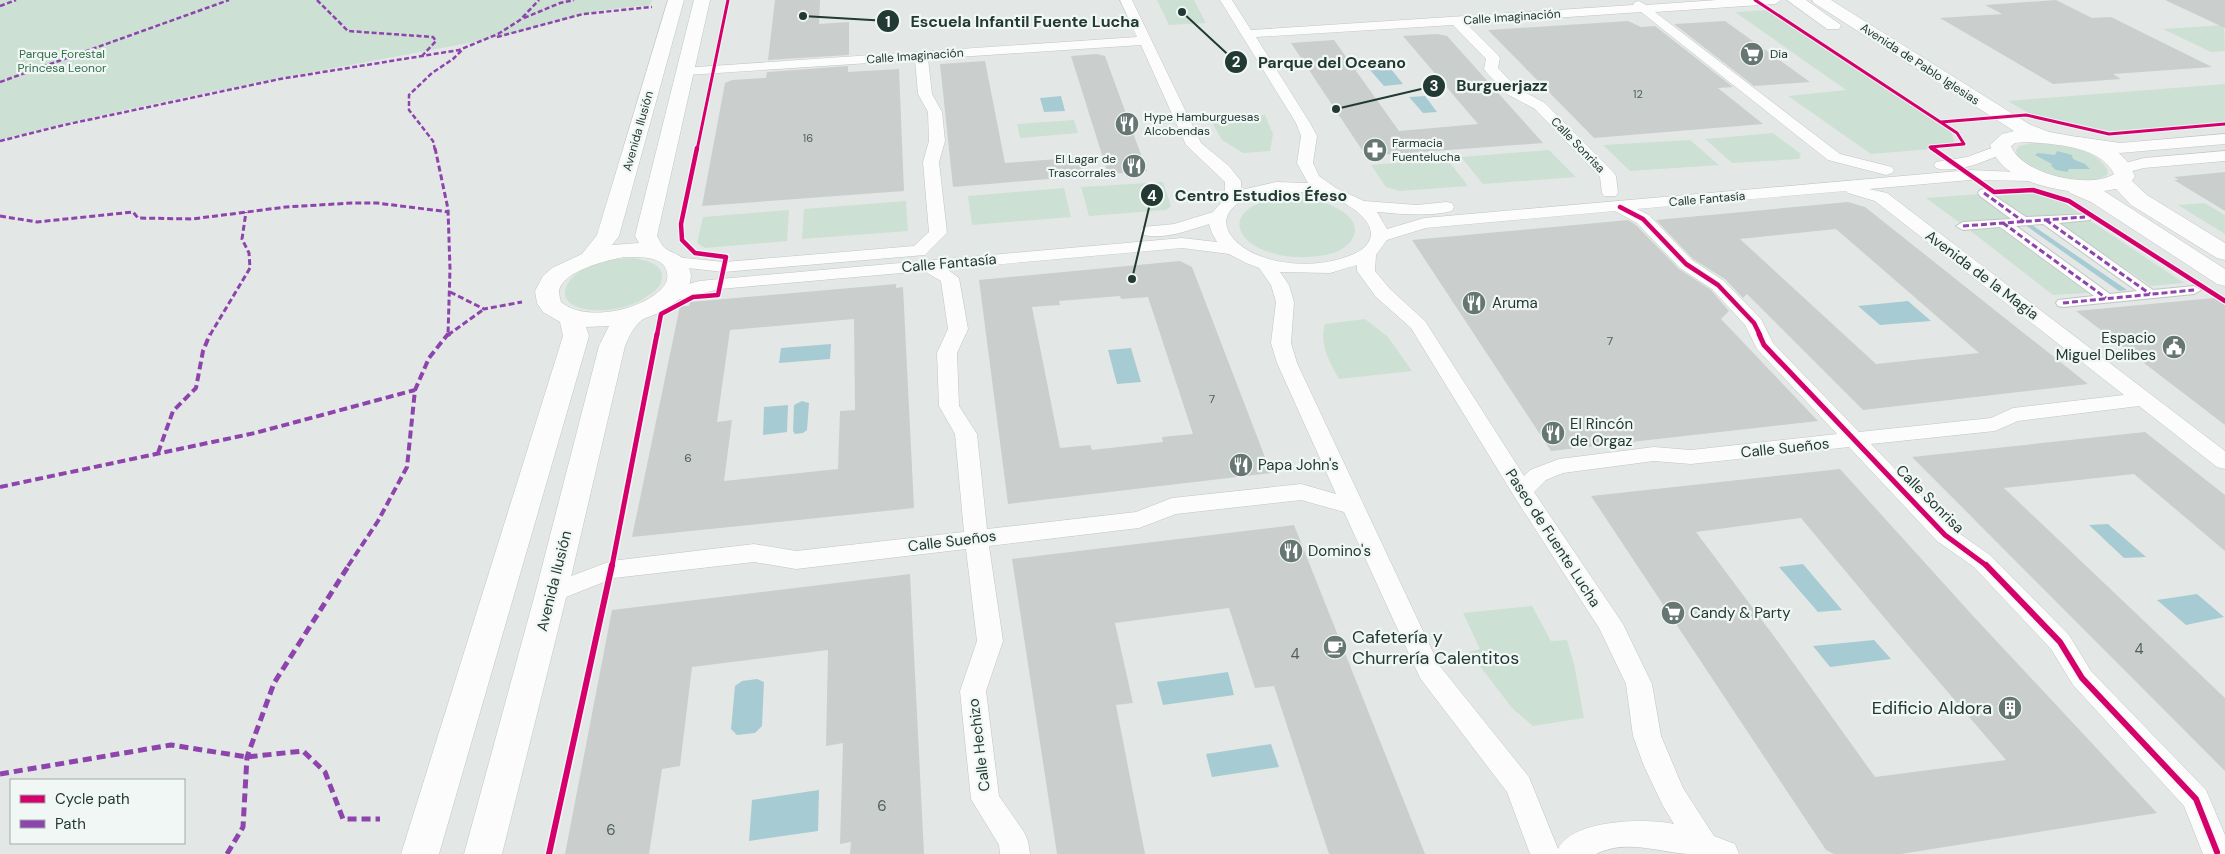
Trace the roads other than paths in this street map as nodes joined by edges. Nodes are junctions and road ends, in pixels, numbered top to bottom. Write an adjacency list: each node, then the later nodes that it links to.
1 (676, 0): 40 (main road, Avenida Ilusión)
2 (702, 0): 13 (main road)
3 (1126, 0): 11 (street)
4 (1226, 0): 10 (street)
5 (1775, 0): 8 (street, Calle Imaginación)
6 (1795, 0): 16 (main road, Avenida de Pablo Iglesias)
7 (1820, 0): 14 (main road, Avenida de Pablo Iglesias)
8 (1638, 4): 9 (street, Calle Imaginación); 18 (street)
9 (1457, 21): 10 (street, Calle Imaginación); 29 (street, Calle Sonrisa)
10 (1248, 34): 25 (street)
11 (1144, 40): 12 (street, Calle Imaginación); 28 (street)
12 (921, 55): 13 (street, Calle Imaginación); 42 (street)
13 (687, 71): 41 (main road)
14 (2059, 139): 15 (street); 16 (main road); 20 (main road, Avenida de Pablo Iglesias)
15 (2225, 139)
16 (2000, 148): 21 (street, Calle Fantasía); 22 (main road, Avenida de Pablo Iglesias)
17 (2225, 156): 20 (street)
18 (1834, 157): 19 (street); 21 (street)
19 (1827, 175): 21 (street, Calle Fantasía); 29 (street, Calle Fantasía)
20 (2122, 175): 23 (main road); 39 (main road)
21 (1890, 176): 22 (street, Calle Fantasía); 24 (street, Calle Fantasía); 27 (street)
22 (2036, 176): 23 (main road, Avenida de Pablo Iglesias)
23 (2062, 183): 44 (main road)
24 (1843, 186): 27 (street, Avenida de la Magia); 29 (street, Calle Fantasía)
25 (1332, 192): 28 (street); 30 (street)
26 (1984, 192): 34 (street)
27 (1881, 198): 52 (street, Avenida de la Magia)
28 (1233, 199): 31 (street)
29 (1615, 200): 30 (street, Calle Fantasía); 37 (street, Calle Fantasía); 53 (street, Calle Sonrisa)
30 (1362, 206): 37 (street, Paseo de Fuente Lucha)
31 (1219, 215): 38 (street); 42 (street, Calle Fantasía)
32 (2085, 217): 33 (street)
33 (2046, 220): 34 (street); 46 (street)
34 (2024, 222): 35 (street)
35 (2003, 223): 36 (street); 48 (street)
36 (1962, 226)
37 (1373, 246): 43 (street, Calle Fantasía); 55 (street, Paseo de Fuente Lucha)
38 (1233, 249): 42 (street, Calle Fantasía); 43 (street, Calle Fantasía)
39 (2225, 253)
40 (590, 257): 41 (main road); 51 (main road)
41 (665, 257): 42 (street, Calle Fantasía); 47 (main road)
42 (923, 258): 47 (street, Calle Fantasía); 57 (street, Calle Hechizo)
43 (1266, 264): 56 (street)
44 (2225, 279)
45 (2194, 290): 46 (street)
46 (2150, 294): 48 (street)
47 (666, 297): 50 (main road)
48 (2106, 298): 49 (street)
49 (2063, 303)
50 (635, 314): 51 (main road); 58 (main road, Avenida Ilusión)
51 (572, 318): 61 (main road)
52 (2143, 399): 53 (street, Calle Sueños); 54 (street, Avenida de la Magia)
53 (1855, 440): 55 (street, Calle Sueños); 60 (street, Calle Sonrisa)
54 (2225, 462)
55 (1522, 491): 59 (street, Paseo de Fuente Lucha)
56 (1354, 507): 57 (street, Calle Sueños); 64 (street)
57 (976, 538): 58 (street, Calle Sueños); 63 (street, Calle Hechizo)
58 (551, 594): 62 (main road, Avenida Ilusión)
59 (1714, 849): 65 (street)
60 (2217, 852)
61 (420, 854)
62 (483, 854)
63 (1015, 854)
64 (1545, 854)
65 (1571, 854)

